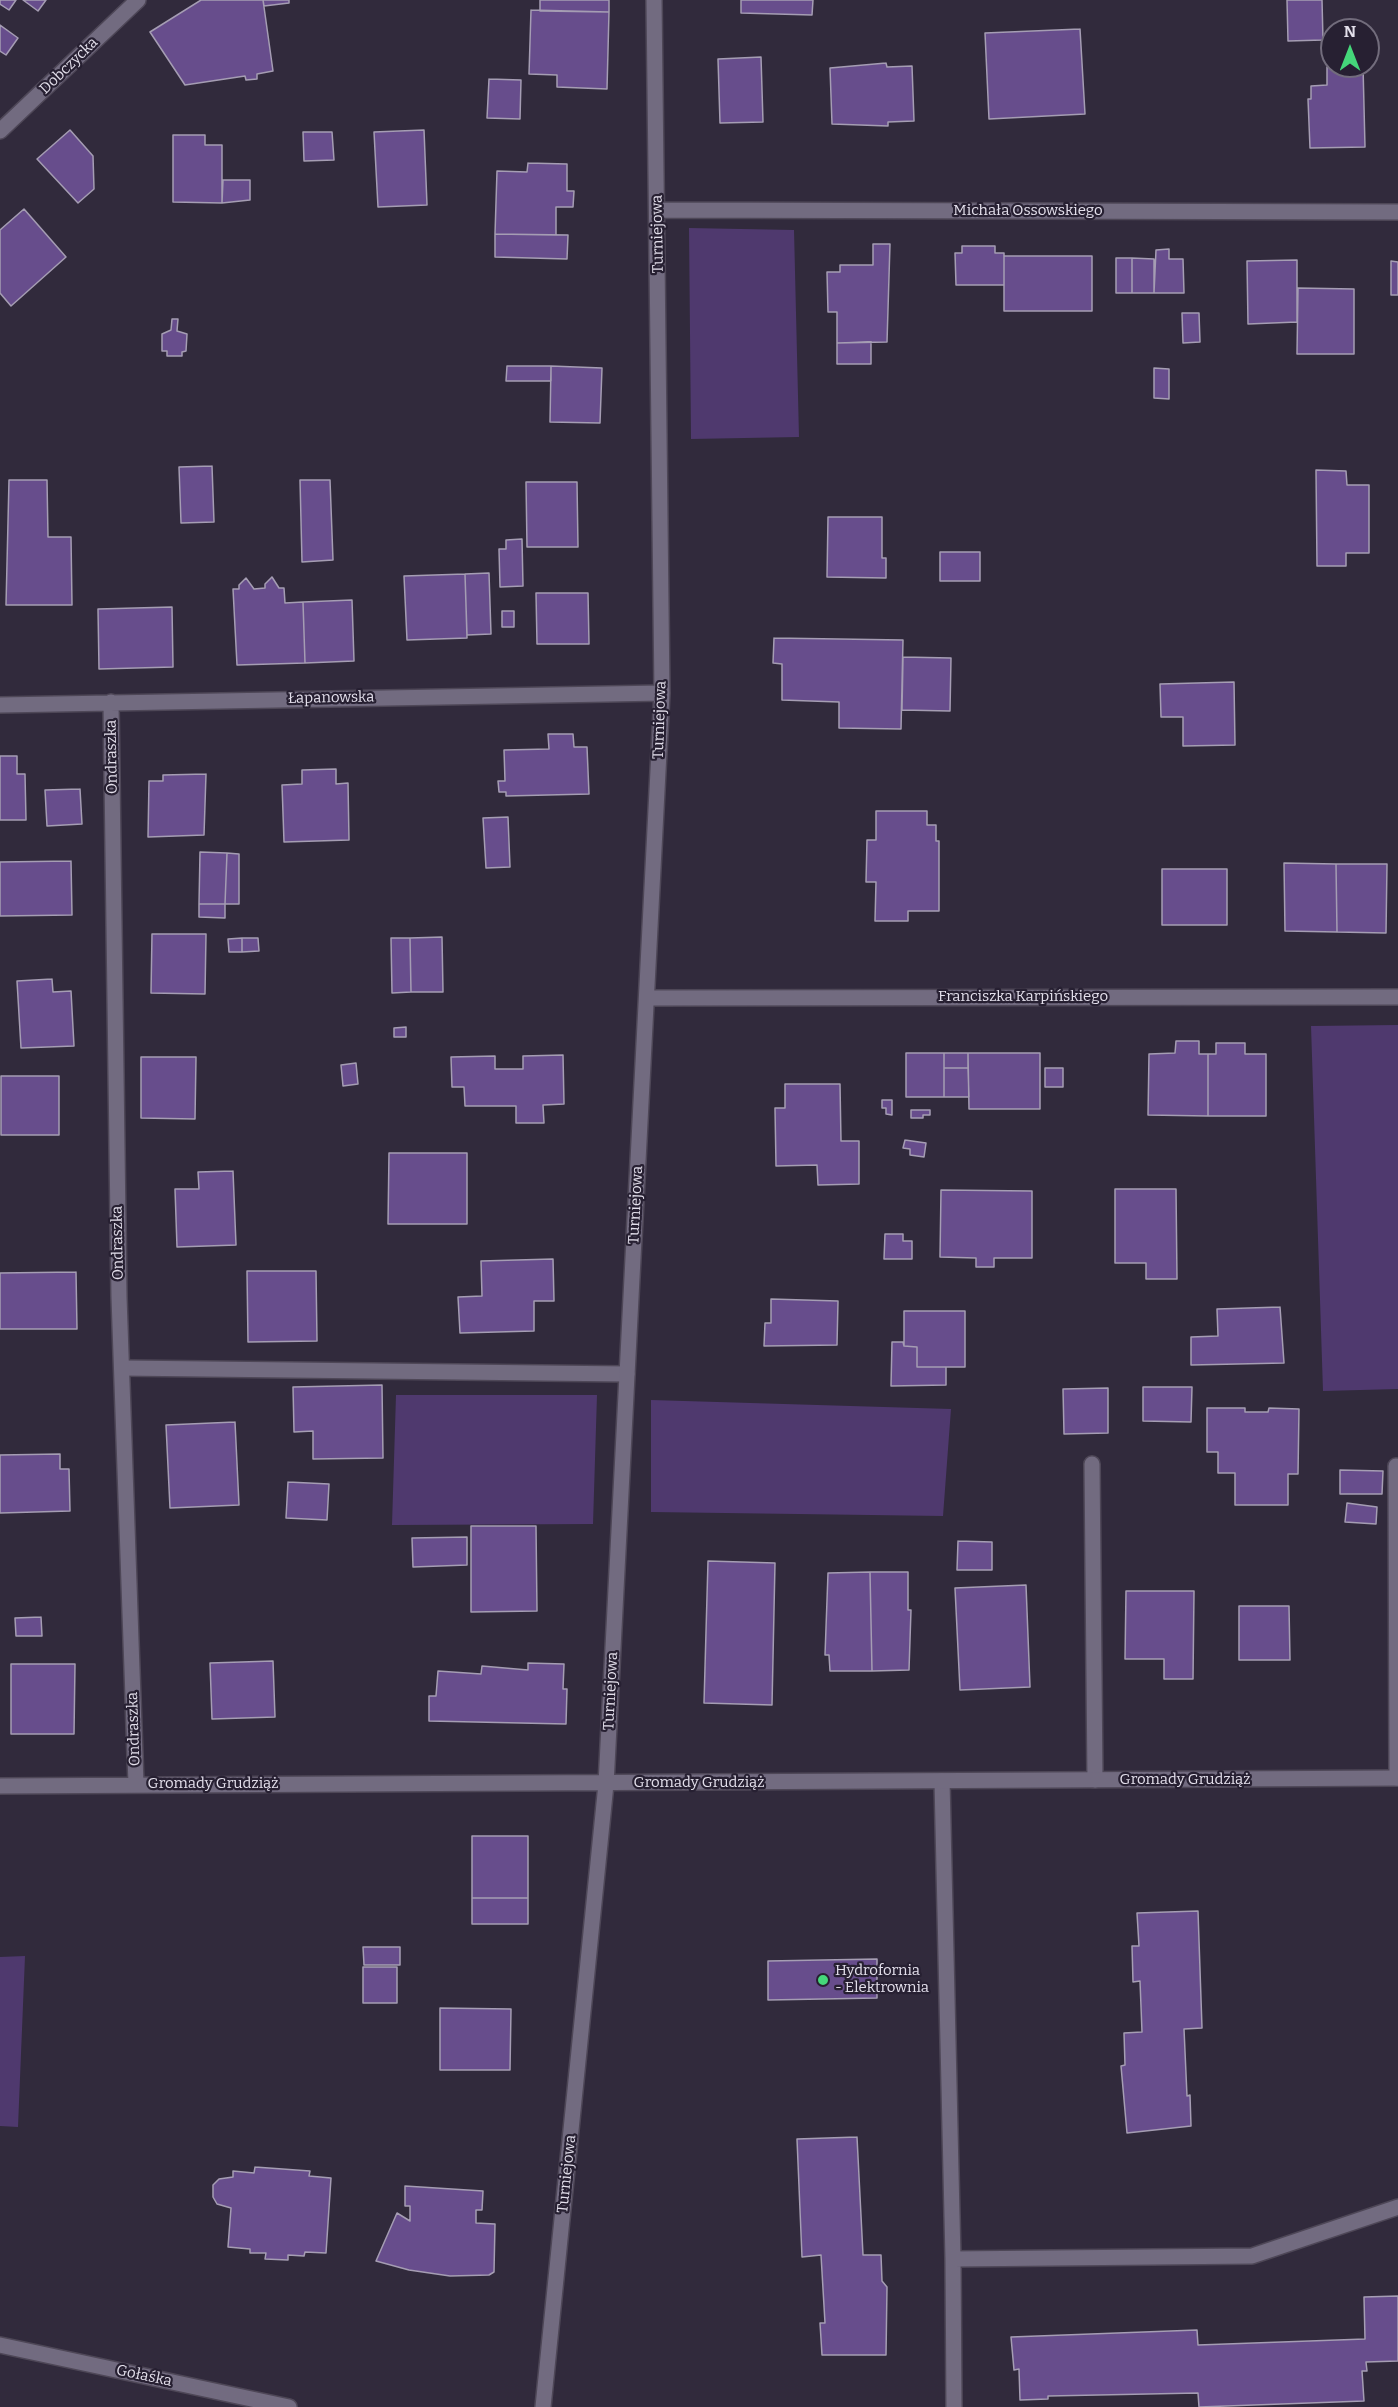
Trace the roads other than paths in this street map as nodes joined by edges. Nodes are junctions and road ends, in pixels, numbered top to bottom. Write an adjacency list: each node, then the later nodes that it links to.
1 (138, 0): 3 (street, Dobczycka)
2 (654, 0): 4 (street, Turniejowa)
3 (0, 131)
4 (658, 210): 5 (street, Michała Ossowskiego); 6 (street, Turniejowa)
5 (1398, 212)
6 (662, 693): 7 (street, Łapanowska); 10 (street, Turniejowa)
7 (111, 702): 8 (street, Łapanowska); 11 (street, Ondraszka)
8 (0, 705)
9 (1398, 997): 10 (street, Franciszka Karpińskiego)
10 (647, 998): 12 (street, Turniejowa)
11 (122, 1368): 12 (street); 18 (street, Ondraszka)
12 (627, 1374): 19 (street, Turniejowa)
13 (1092, 1464): 16 (street)
14 (1396, 1466): 15 (street)
15 (1398, 1778): 16 (street, Gromady Grudziąż)
16 (1095, 1780): 17 (street, Gromady Grudziąż)
17 (942, 1781): 19 (street, Gromady Grudziąż); 22 (street)
18 (136, 1784): 19 (street, Gromady Grudziąż); 20 (street, Gromady Grudziąż)
19 (606, 1784): 25 (street, Turniejowa)
20 (0, 1786)
21 (1398, 2207): 22 (street)
22 (953, 2259): 26 (street)
23 (0, 2345): 24 (street, Gołaśka)
24 (288, 2407)
25 (543, 2407)
26 (954, 2407)

